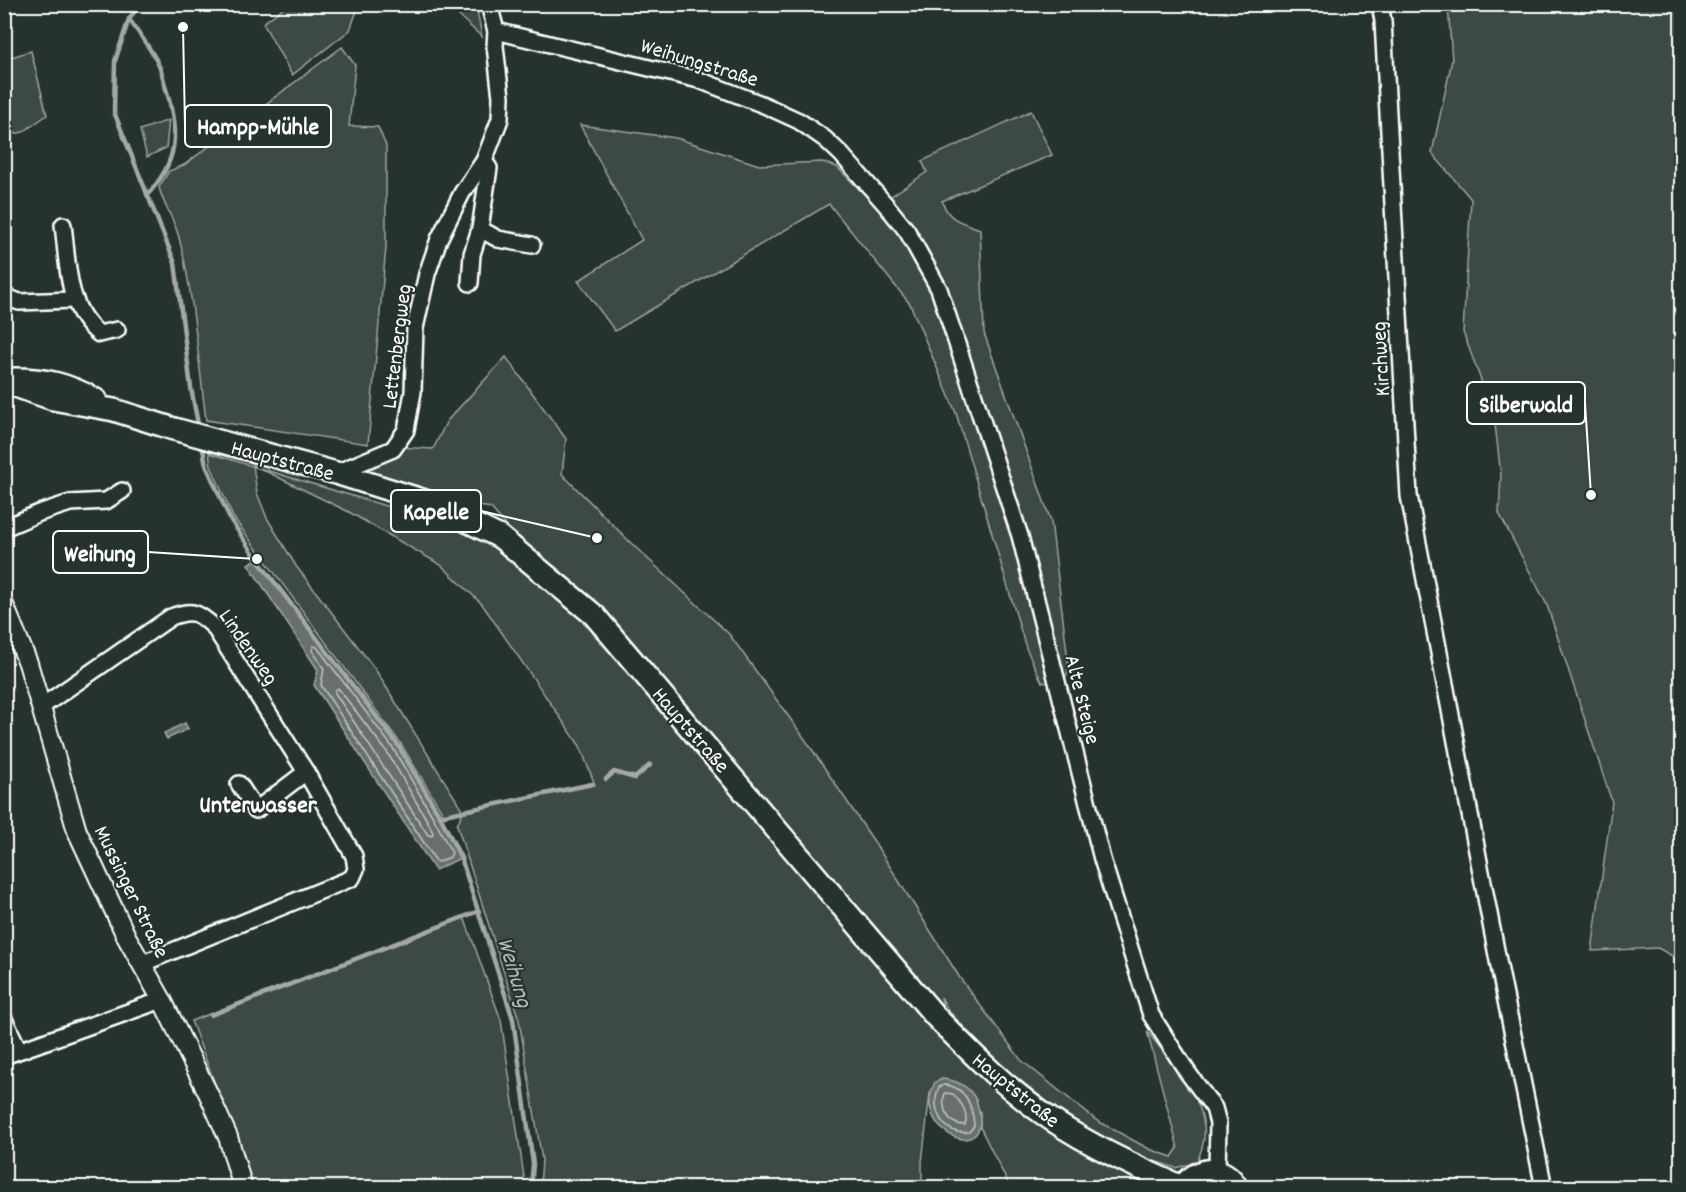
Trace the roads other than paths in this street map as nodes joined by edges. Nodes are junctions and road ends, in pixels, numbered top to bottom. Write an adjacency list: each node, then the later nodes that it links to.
1 (489, 4): 3 (street)
2 (1380, 4): 29 (street, Kirchweg)
3 (496, 31): 4 (street, Lettenbergweg); 7 (street, Weihungstraße)
4 (484, 161): 6 (street, Lettenbergweg); 14 (street, Lettenbergweg)
5 (63, 225): 11 (street)
6 (480, 229): 8 (street); 9 (street, Lettenbergweg)
7 (907, 231): 25 (street, Alte Steige)
8 (532, 245)
9 (470, 284)
10 (4, 296): 11 (street)
11 (74, 300): 12 (street)
12 (117, 330)
13 (4, 380): 14 (main road, Hauptstraße)
14 (336, 473): 26 (main road, Hauptstraße)
15 (122, 491): 16 (street)
16 (4, 528)
17 (4, 605): 18 (street, Mussinger Straße)
18 (41, 707): 19 (street, Lindenweg); 21 (street, Mussinger Straße)
19 (306, 772): 20 (street); 21 (street, Lindenweg)
20 (238, 784)
21 (141, 964): 22 (street, Mussinger Straße)
22 (162, 1000): 24 (street); 27 (street, Mussinger Straße)
23 (4, 1019): 24 (street)
24 (12, 1053)
25 (1217, 1171): 26 (main road); 28 (main road)
26 (1182, 1187)
27 (243, 1188)
28 (1237, 1188)
29 (1544, 1188)

